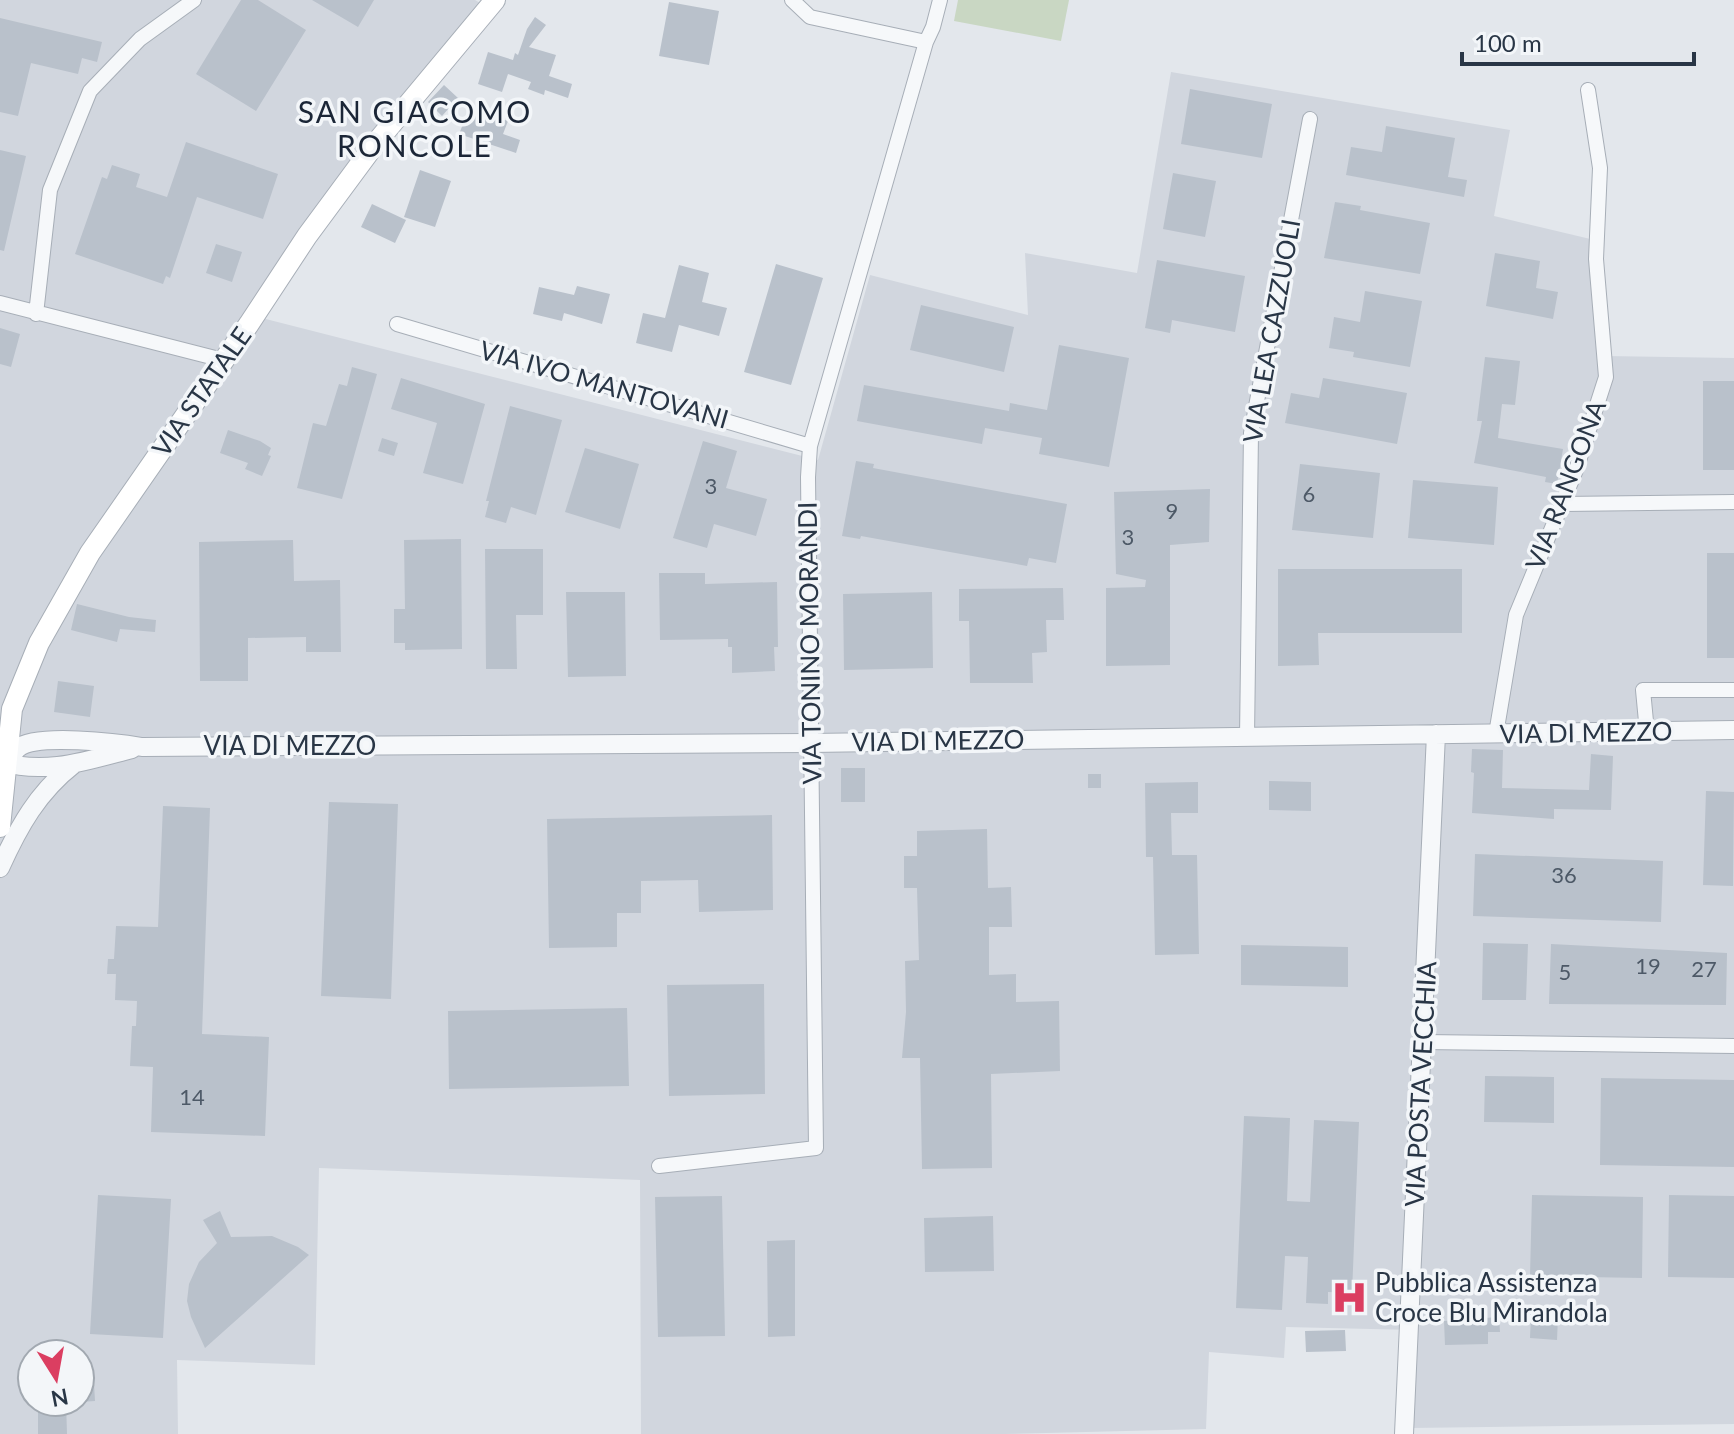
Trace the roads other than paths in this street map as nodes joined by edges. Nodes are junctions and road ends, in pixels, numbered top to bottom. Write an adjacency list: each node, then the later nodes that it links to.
1 (194, 0): 9 (street)
2 (495, 0): 11 (main road, VIA STATALE)
3 (792, 0): 5 (street)
4 (940, 0): 5 (street, VIA TONINO MORANDI)
5 (926, 42): 12 (street, VIA TONINO MORANDI)
6 (1588, 90): 14 (street, VIA RANGONA)
7 (1310, 119): 21 (street, VIA LEA CAZZUOLI)
8 (0, 303): 9 (street)
9 (36, 314): 11 (street)
10 (397, 324): 12 (street, VIA IVO MANTOVANI)
11 (223, 360): 16 (main road, VIA STATALE)
12 (810, 446): 23 (street, VIA TONINO MORANDI)
13 (1734, 502): 14 (street)
14 (1562, 504): 20 (street, VIA RANGONA)
15 (1734, 690): 18 (street)
16 (6, 714): 22 (street); 25 (main road, VIA STATALE)
17 (1734, 730): 18 (street, VIA DI MEZZO)
18 (1647, 732): 20 (street, VIA DI MEZZO)
19 (1436, 734): 20 (street, VIA DI MEZZO); 21 (street, VIA DI MEZZO); 29 (street, VIA POSTA VECCHIA)
20 (1496, 734)
21 (1247, 737): 23 (street, VIA DI MEZZO)
22 (34, 741): 24 (street); 25 (street)
23 (811, 743): 24 (street, VIA DI MEZZO); 31 (street, VIA TONINO MORANDI)
24 (142, 747): 26 (street)
25 (3, 763): 26 (street); 27 (main road, VIA STATALE)
26 (74, 764): 28 (street)
27 (0, 827)
28 (0, 868)
29 (1423, 1042): 30 (street); 32 (street, VIA POSTA VECCHIA)
30 (1734, 1046)
31 (659, 1166)
32 (1404, 1434)

